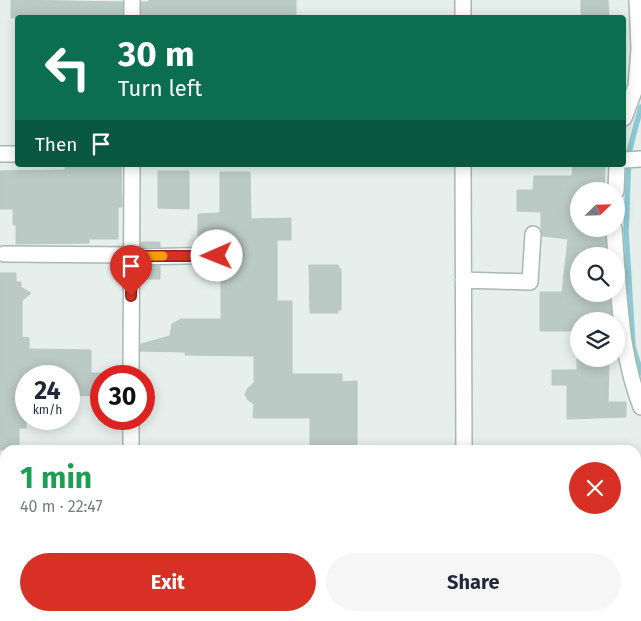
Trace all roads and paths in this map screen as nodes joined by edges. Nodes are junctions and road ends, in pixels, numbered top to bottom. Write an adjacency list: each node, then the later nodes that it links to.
1 (132, 0): 4 (street)
2 (463, 0): 5 (street)
3 (637, 0): 6 (street)
4 (132, 15)
5 (463, 15)
6 (626, 113)
7 (0, 154): 8 (street)
8 (15, 154)
9 (132, 167): 15 (street)
10 (462, 167): 17 (street)
11 (617, 167): 12 (street)
12 (616, 182)
13 (533, 234): 17 (street)
14 (4, 254): 15 (street)
15 (132, 255): 16 (street); 19 (street)
16 (235, 255)
17 (463, 280): 23 (street)
18 (619, 302): 20 (street)
19 (131, 365)
20 (641, 406)
21 (131, 430): 22 (street)
22 (131, 445)
23 (464, 445)

